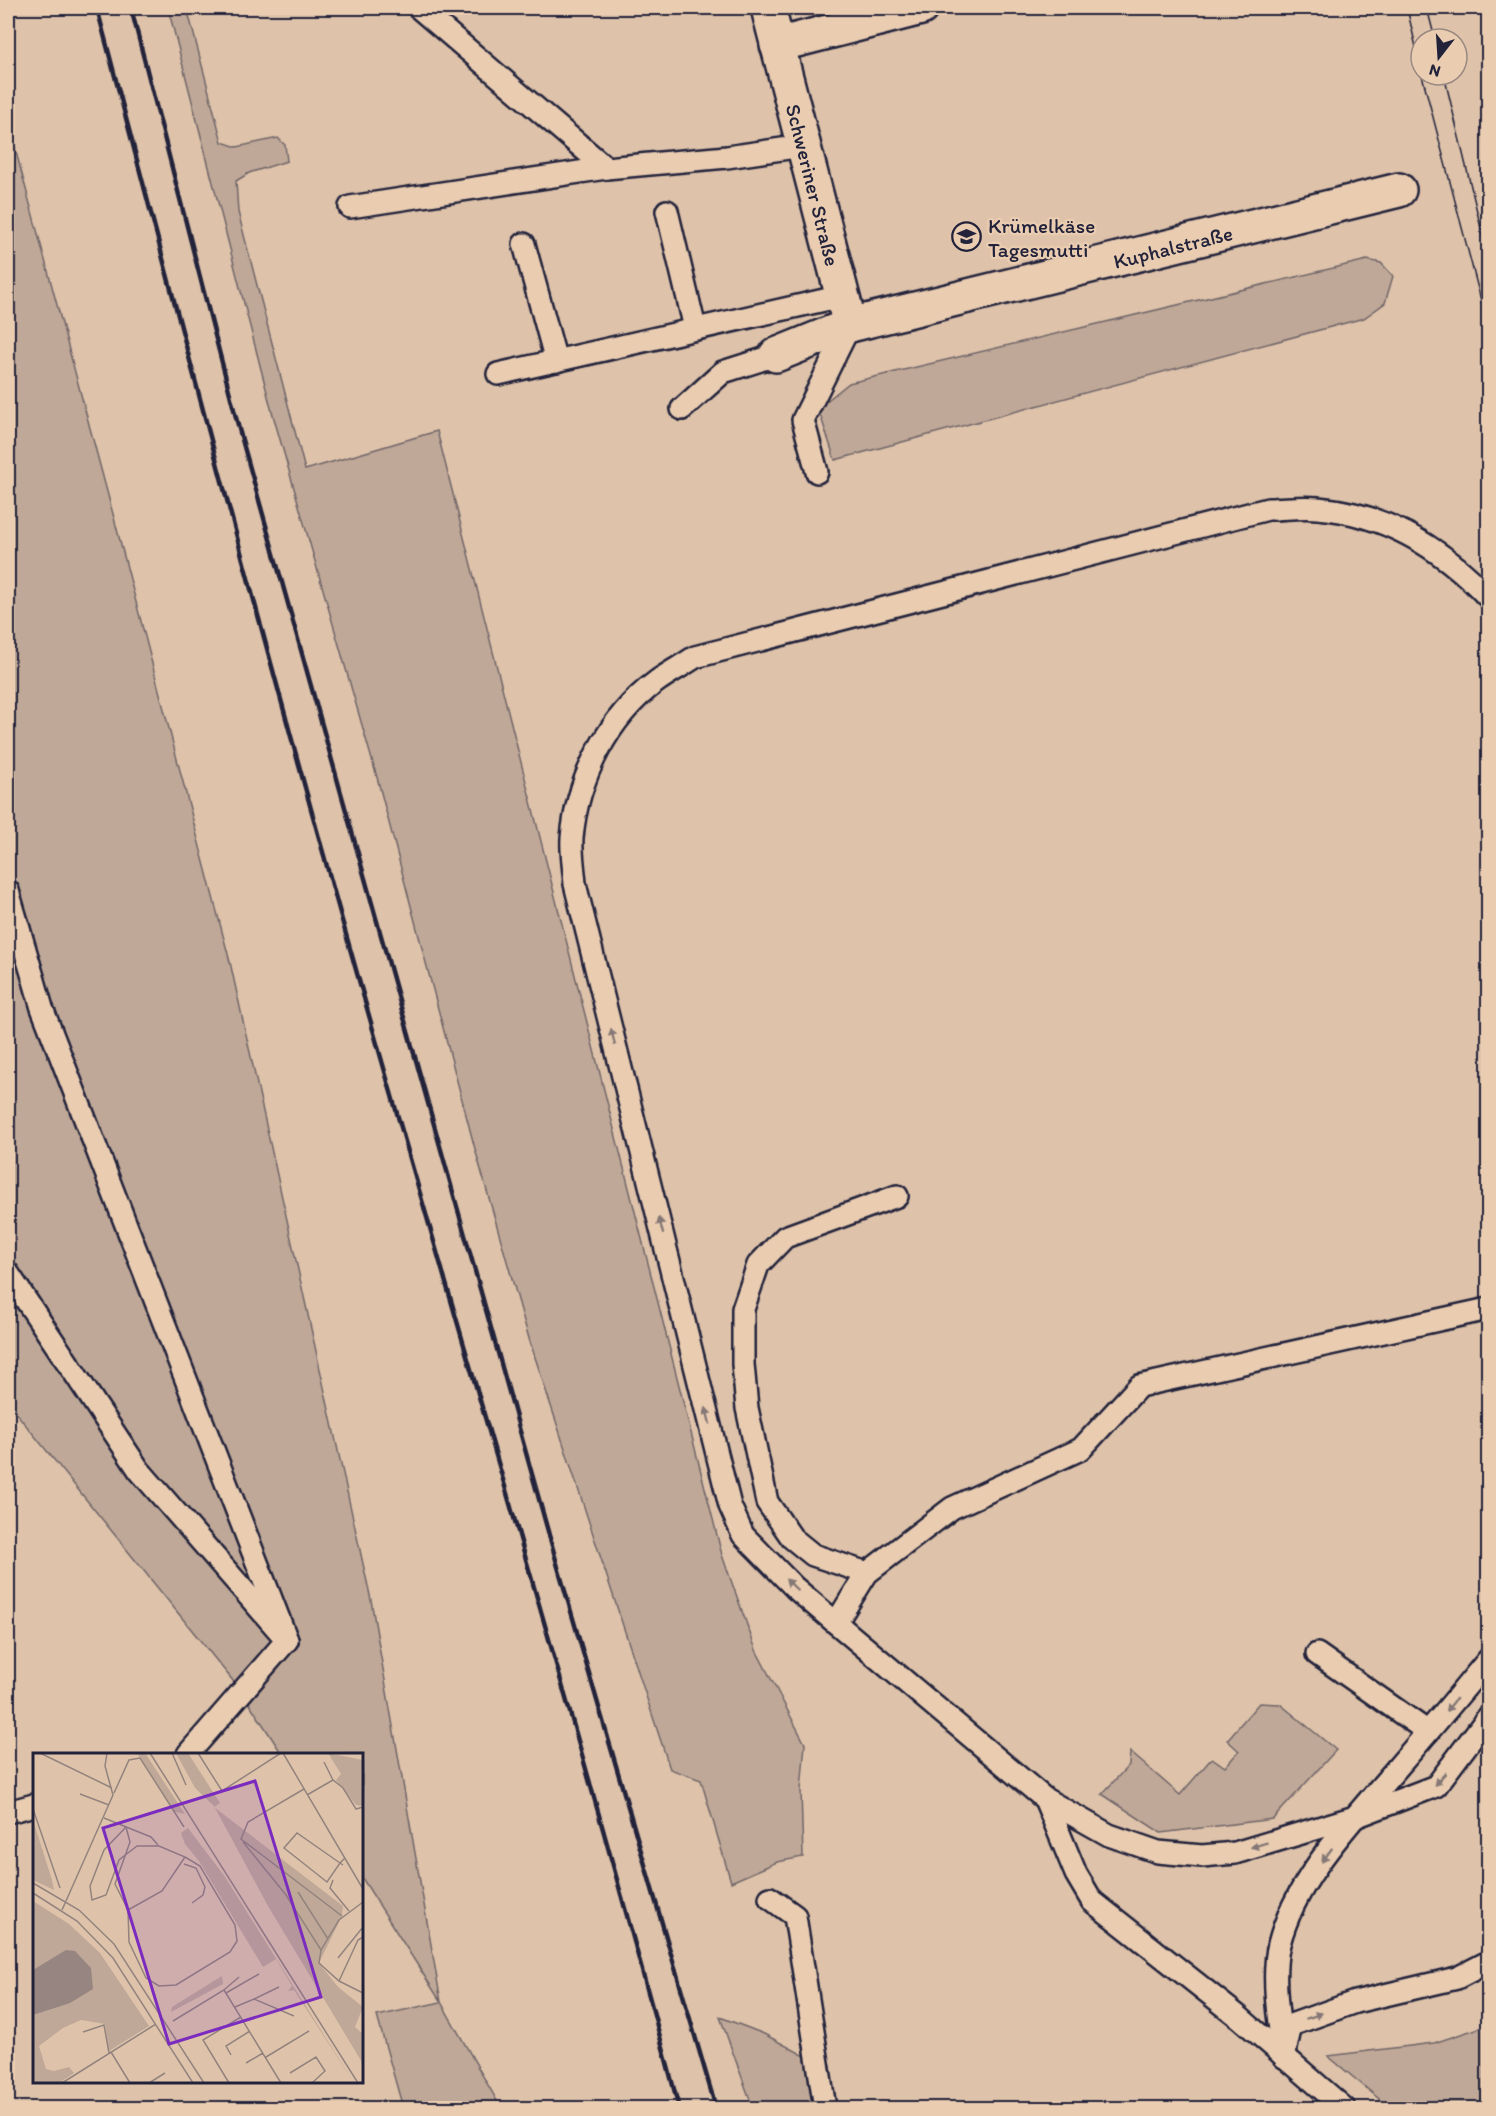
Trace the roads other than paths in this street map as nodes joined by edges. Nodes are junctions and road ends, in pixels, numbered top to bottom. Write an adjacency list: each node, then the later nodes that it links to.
1 (419, 8): 6 (lane)
2 (768, 8): 4 (street, Schweriner Straße)
3 (921, 8): 4 (street)
4 (777, 45): 5 (street, Schweriner Straße)
5 (803, 146): 6 (lane); 11 (street, Schweriner Straße)
6 (606, 168): 8 (lane)
7 (1399, 190): 11 (street, Kuphalstraße)
8 (350, 207)
9 (667, 211): 12 (lane)
10 (524, 244): 14 (lane)
11 (846, 311): 12 (lane); 13 (street, Kuphalstraße); 17 (lane)
12 (695, 328): 14 (lane)
13 (776, 355): 16 (lane)
14 (556, 361): 15 (lane)
15 (498, 374)
16 (682, 409)
17 (817, 472)
18 (1488, 597): 24 (lane, one-way to 18)
19 (8, 891): 25 (lane)
20 (897, 1196): 23 (lane)
21 (8, 1273): 25 (lane)
22 (1488, 1309): 23 (lane)
23 (867, 1573): 24 (lane)
24 (836, 1623): 31 (lane)
25 (287, 1640): 30 (lane)
26 (1317, 1654): 29 (lane)
27 (1488, 1660): 29 (lane, one-way to 29)
28 (1488, 1717): 34 (lane, one-way to 34)
29 (1428, 1732): 34 (lane)
30 (190, 1753)
31 (1045, 1799): 34 (lane, one-way to 31); 37 (lane)
32 (33, 1805): 33 (lane)
33 (8, 1812)
34 (1355, 1817): 37 (lane, one-way to 37)
35 (770, 1898): 38 (lane)
36 (1488, 1962): 37 (lane, one-way to 36)
37 (1284, 2057): 39 (lane)
38 (825, 2109)
39 (1344, 2109)

